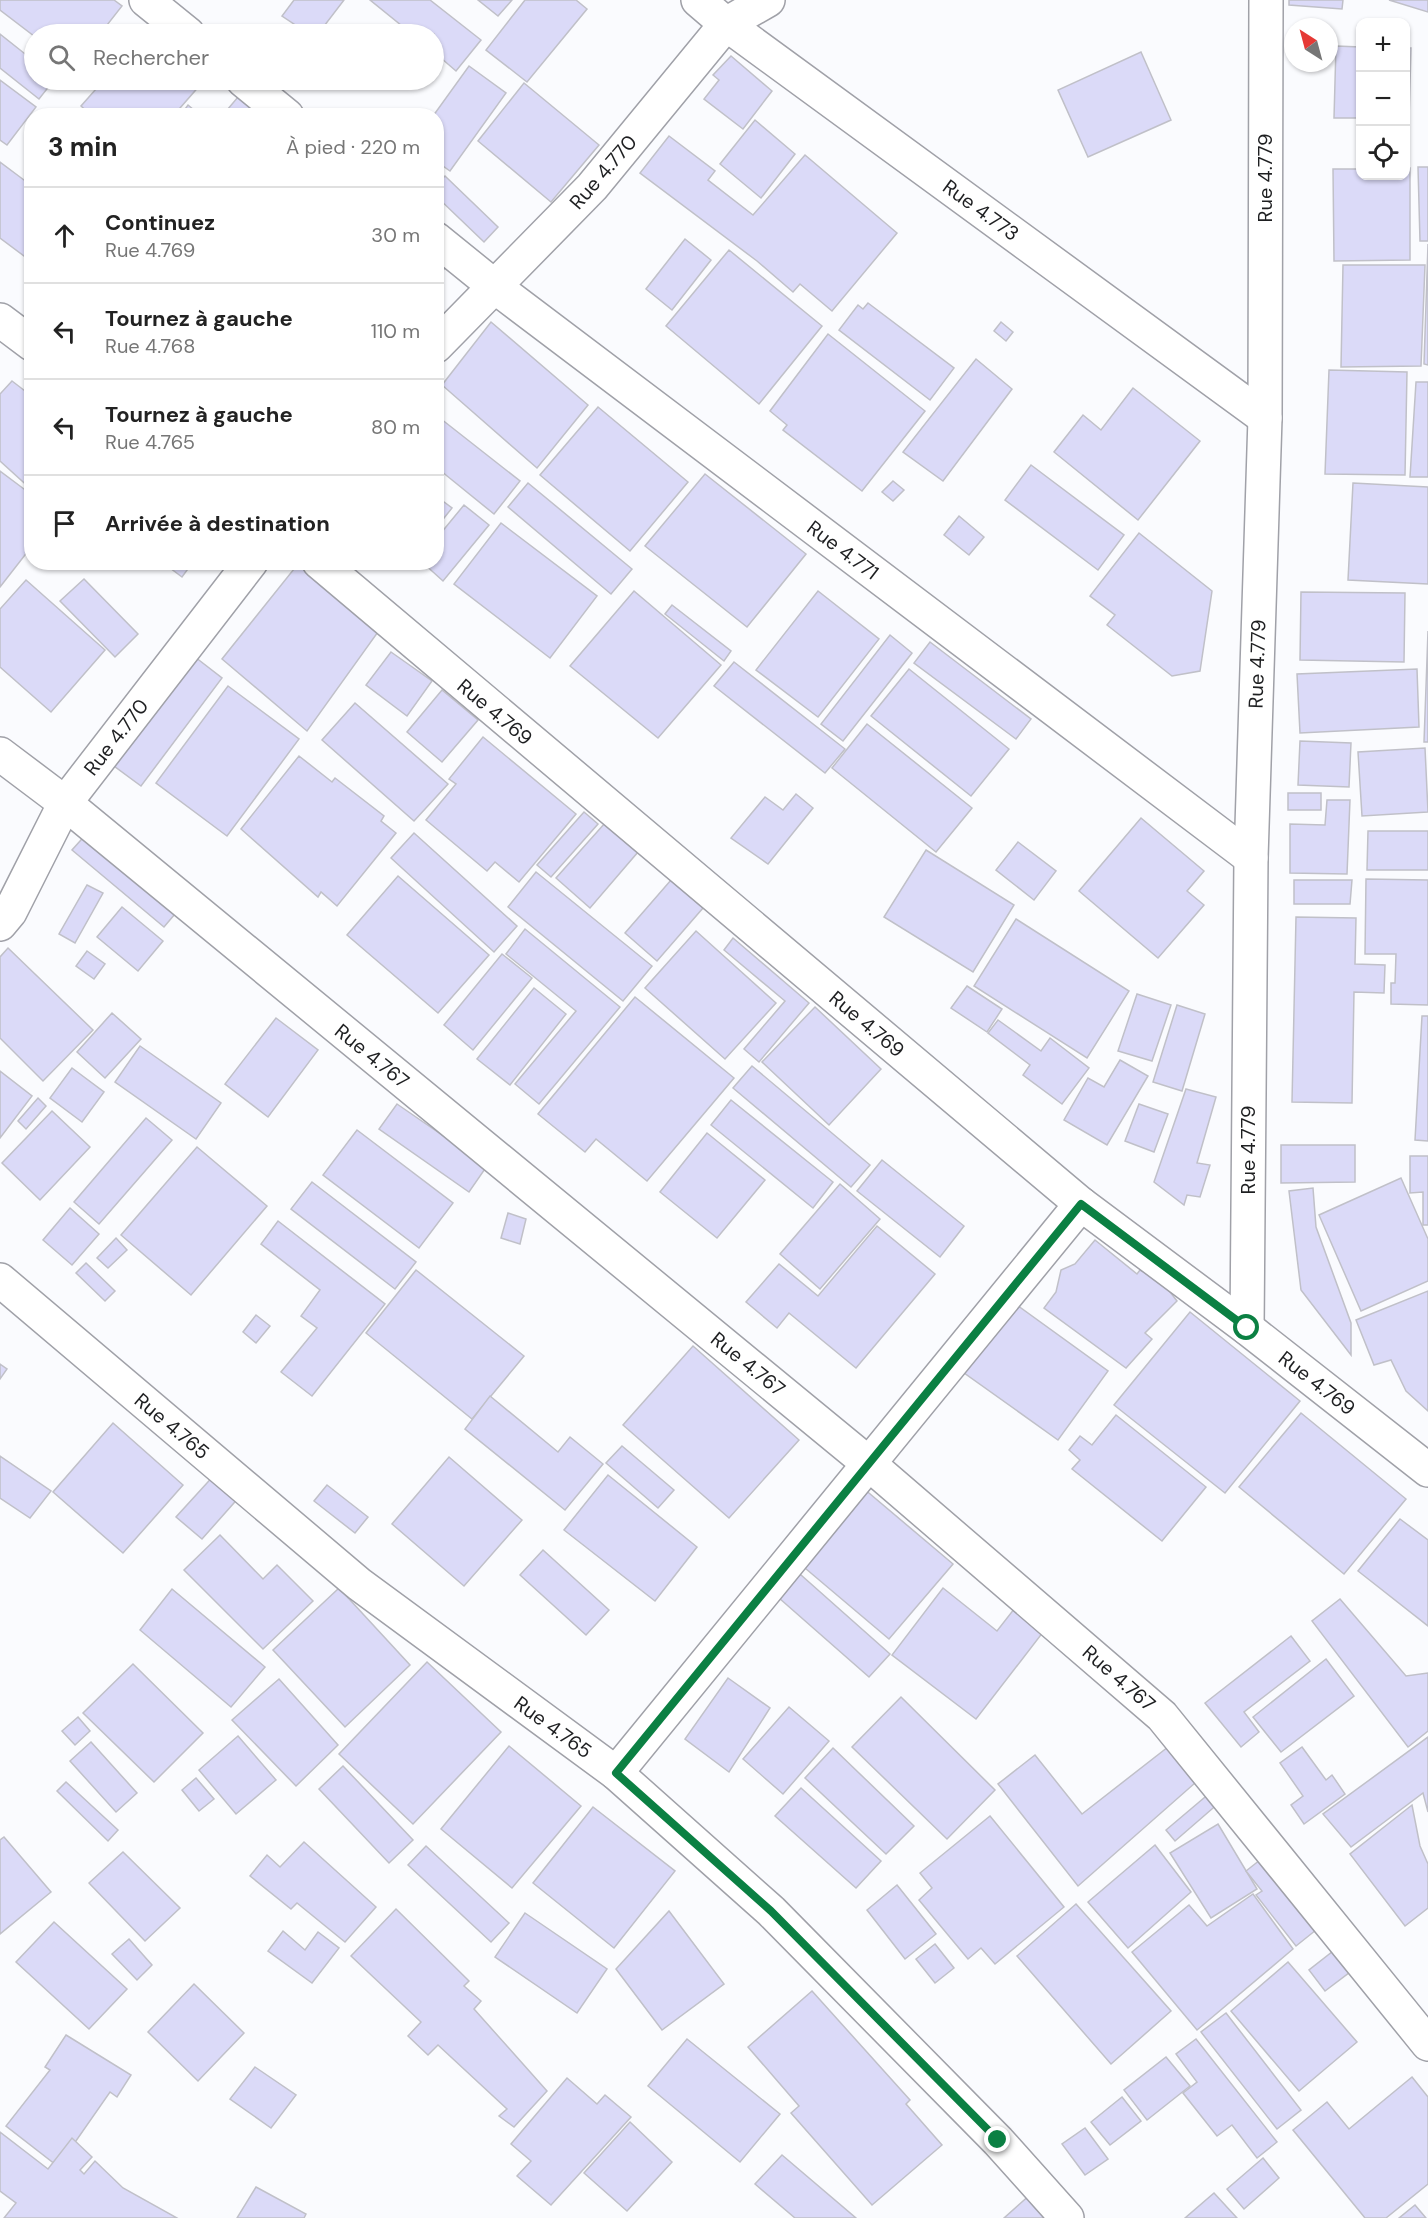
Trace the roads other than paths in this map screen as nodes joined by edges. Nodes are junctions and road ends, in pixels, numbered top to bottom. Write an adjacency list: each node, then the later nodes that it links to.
1 (146, 0): 5 (street)
2 (698, 0): 6 (street, Rue 4.773)
3 (768, 0): 6 (street, Rue 4.770)
4 (1266, 0): 14 (street, Rue 4.779)
5 (176, 24)
6 (726, 24): 10 (street, Rue 4.770); 14 (street, Rue 4.773)
7 (255, 90): 8 (street)
8 (277, 108)
9 (444, 245): 10 (street, Rue 4.771)
10 (494, 286): 13 (street, Rue 4.770); 19 (street, Rue 4.771)
11 (0, 320): 12 (street)
12 (24, 338)
13 (444, 338)
14 (1265, 418): 19 (street, Rue 4.779)
15 (245, 570): 18 (street, Rue 4.770)
16 (328, 570): 21 (street, Rue 4.769)
17 (0, 754): 18 (street, Rue 4.767)
18 (65, 803): 20 (street, Rue 4.770); 24 (street, Rue 4.767)
19 (1251, 858): 23 (street, Rue 4.779)
20 (0, 924)
21 (1081, 1204): 23 (street, Rue 4.769); 24 (street)
22 (0, 1280): 26 (street, Rue 4.765)
23 (1247, 1328): 25 (street, Rue 4.769)
24 (868, 1463): 26 (street); 27 (street, Rue 4.767)
25 (1428, 1470)
26 (616, 1773): 28 (street, Rue 4.765)
27 (1428, 2043)
28 (1067, 2218)

